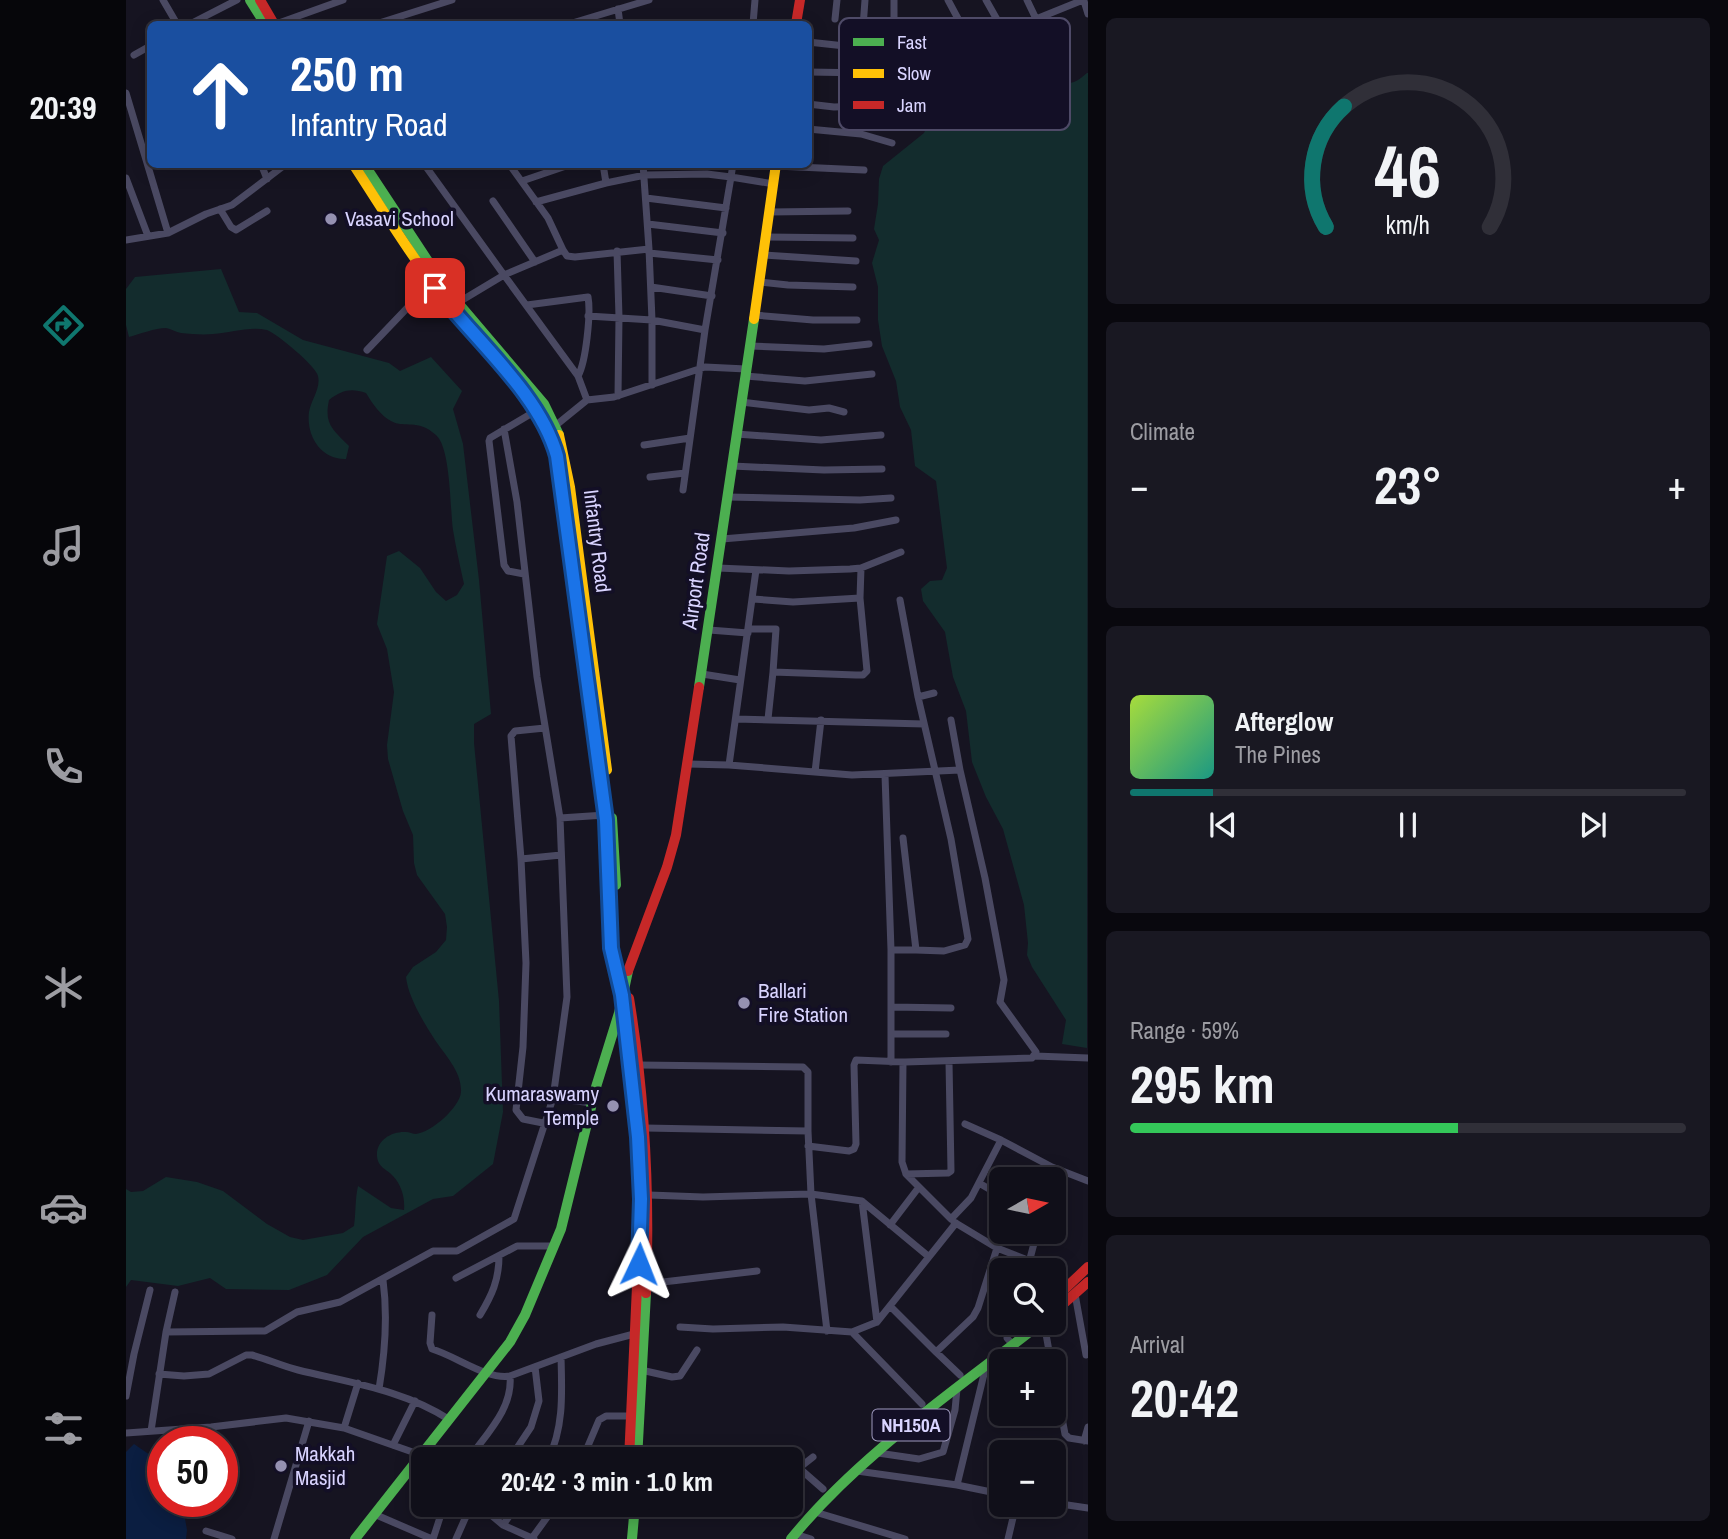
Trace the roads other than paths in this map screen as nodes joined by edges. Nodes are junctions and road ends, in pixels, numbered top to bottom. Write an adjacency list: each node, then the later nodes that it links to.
1 (163, 0): 28 (street)
2 (237, 0): 29 (street)
3 (250, 0): 30 (main road)
4 (260, 0): 31 (main road)
5 (343, 0): 32 (street)
6 (452, 0): 17 (street)
7 (649, 0): 19 (street)
8 (755, 0): 36 (street)
9 (800, 0): 37 (main road)
10 (836, 0): 27 (street)
11 (865, 0): 21 (street)
12 (894, 0): 22 (street)
13 (948, 0): 23 (street)
14 (986, 0): 24 (street)
15 (1027, 0): 25 (street)
16 (1083, 0): 18 (street); 20 (street)
17 (434, 3): 33 (street)
18 (1064, 3): 26 (street)
19 (618, 9): 34 (street); 35 (street)
20 (1087, 14)
21 (864, 18)
22 (894, 18)
23 (958, 18)
24 (996, 18)
25 (1036, 18)
26 (1038, 18)
27 (835, 19)
28 (175, 21)
29 (196, 21)
30 (263, 21)
31 (273, 21)
32 (284, 21)
33 (384, 21)
34 (585, 21)
35 (620, 21)
36 (752, 21)
37 (796, 21)
38 (812, 42): 39 (street)
39 (839, 45)
40 (147, 48): 41 (street)
41 (134, 55)
42 (812, 72): 43 (street)
43 (839, 73)
44 (126, 93): 49 (street)
45 (812, 104): 46 (street)
46 (839, 107)
47 (812, 129): 48 (street)
48 (892, 143)
49 (147, 163)
50 (812, 167): 63 (street)
51 (148, 168): 80 (street)
52 (263, 168): 67 (street)
53 (281, 168): 67 (street)
54 (356, 168): 94 (main road, Infantry Road)
55 (367, 168): 100 (main road, Infantry Road)
56 (427, 168): 93 (street)
57 (512, 168): 68 (street)
58 (560, 168): 68 (street)
59 (604, 168): 69 (street)
60 (644, 168): 64 (street)
61 (732, 168): 65 (street)
62 (776, 168): 70 (main road, Airport Road)
63 (864, 170)
64 (645, 175): 65 (street); 69 (street); 71 (street)
65 (731, 177): 70 (street); 74 (street)
66 (126, 178): 82 (street)
67 (267, 179): 75 (street)
68 (522, 181): 73 (street)
69 (606, 184): 73 (street)
70 (774, 184): 78 (main road, Airport Road)
71 (646, 198): 74 (street); 79 (street)
72 (493, 201): 92 (street)
73 (536, 202): 86 (street)
74 (726, 208): 81 (street)
75 (219, 209): 76 (street); 80 (street)
76 (267, 211)
77 (848, 211): 78 (street)
78 (770, 212): 83 (main road, Airport Road)
79 (648, 223): 81 (street); 88 (street)
80 (168, 233): 82 (street)
81 (723, 233): 90 (street)
82 (148, 236): 85 (street)
83 (766, 237): 84 (street); 89 (main road, Airport Road)
84 (853, 238)
85 (127, 242)
86 (563, 250): 87 (street); 92 (street)
87 (617, 251): 88 (street); 103 (street)
88 (649, 251): 90 (street); 96 (street)
89 (764, 255): 91 (street); 95 (main road, Airport Road)
90 (718, 260): 98 (street)
91 (856, 261)
92 (535, 262): 93 (street)
93 (504, 275): 99 (street); 100 (street)
94 (432, 282): 100 (main road, Infantry Road); 109 (street)
95 (760, 282): 97 (street); 101 (main road, Airport Road)
96 (651, 287): 98 (street); 104 (street)
97 (853, 287)
98 (712, 296): 106 (street)
99 (527, 305): 102 (street); 113 (street)
100 (454, 306): 118 (main road, Infantry Road)
101 (754, 315): 105 (street); 108 (main road, Airport Road)
102 (588, 316): 103 (street); 113 (street)
103 (619, 317): 104 (street); 115 (street)
104 (652, 320): 106 (street); 114 (street)
105 (857, 320)
106 (705, 330): 110 (street)
107 (869, 344): 108 (street)
108 (750, 346): 111 (main road, Airport Road)
109 (367, 350)
110 (702, 368): 111 (street); 114 (street); 124 (street)
111 (746, 372): 112 (street); 117 (main road, Airport Road)
112 (872, 374)
113 (578, 376): 116 (street)
114 (652, 385): 115 (street)
115 (618, 396): 116 (street)
116 (587, 400): 120 (street)
117 (741, 401): 119 (street); 122 (main road, Airport Road)
118 (540, 408): 120 (main road, Infantry Road); 121 (street); 162 (main road, Infantry Road)
119 (844, 412)
120 (555, 426): 169 (main road, Infantry Road)
121 (504, 429): 139 (street); 139 (street)
122 (736, 434): 123 (street); 126 (main road, Airport Road)
123 (880, 435)
124 (690, 438): 125 (street); 128 (street)
125 (644, 445)
126 (732, 466): 127 (street); 131 (main road, Airport Road)
127 (882, 468)
128 (685, 473): 129 (street); 130 (street)
129 (650, 477)
130 (683, 490)
131 (728, 497): 132 (street); 134 (main road, Airport Road)
132 (891, 498)
133 (896, 520): 134 (street)
134 (722, 539): 136 (main road, Airport Road)
135 (901, 552): 137 (street)
136 (718, 568): 138 (street); 143 (main road, Airport Road)
137 (861, 568): 138 (street); 140 (street)
138 (756, 570): 141 (street)
139 (524, 574): 155 (street)
140 (860, 598): 141 (street); 145 (street)
141 (752, 599): 144 (street)
142 (900, 600): 149 (street)
143 (709, 630): 144 (street); 146 (main road, Airport Road)
144 (748, 631): 145 (street); 147 (street)
145 (773, 672): 151 (street)
146 (702, 674): 147 (street); 156 (main road, Airport Road)
147 (740, 680): 150 (street)
148 (934, 693): 149 (street)
149 (918, 697): 154 (street)
150 (736, 719): 151 (street); 157 (street)
151 (768, 719): 152 (street)
152 (821, 720): 154 (street); 159 (street)
153 (951, 720): 158 (street)
154 (924, 724): 160 (street)
155 (545, 728): 163 (street); 166 (street)
156 (688, 764): 157 (street); 169 (main road, Airport Road)
157 (729, 765): 159 (street)
158 (960, 770): 160 (street); 174 (street)
159 (816, 772): 161 (street)
160 (934, 772): 161 (street); 168 (street)
161 (885, 775): 167 (street)
162 (605, 815): 163 (street); 169 (main road, Infantry Road)
163 (560, 818): 165 (street)
164 (903, 838): 168 (street)
165 (561, 855): 166 (street); 180 (street)
166 (521, 859): 182 (street)
167 (891, 950): 168 (street); 170 (street)
168 (916, 950)
169 (625, 988): 179 (main road); 181 (main road, Airport Road); 224 (main road)
170 (892, 1007): 171 (street); 172 (street)
171 (951, 1008)
172 (892, 1034): 173 (street); 176 (street)
173 (946, 1034)
174 (1035, 1056): 175 (street); 178 (street)
175 (1087, 1058)
176 (891, 1062): 177 (street); 187 (street)
177 (903, 1062): 178 (street); 190 (street)
178 (949, 1062): 190 (street)
179 (639, 1065): 184 (main road); 185 (street)
180 (553, 1098): 181 (street); 182 (street)
181 (592, 1103): 200 (main road, Airport Road)
182 (543, 1123): 208 (street)
183 (965, 1124): 186 (street)
184 (645, 1128): 185 (street); 196 (main road)
185 (808, 1131): 187 (street)
186 (1001, 1140): 188 (street); 192 (street)
187 (808, 1146): 195 (street)
188 (1052, 1167)
189 (1066, 1173): 191 (street)
190 (906, 1174): 193 (street)
191 (1087, 1181)
192 (979, 1182): 194 (street); 198 (street)
193 (919, 1187): 198 (street); 199 (street)
194 (989, 1188)
195 (811, 1194): 196 (street); 197 (street); 221 (street)
196 (649, 1195): 210 (main road)
197 (862, 1201): 199 (street); 219 (street)
198 (953, 1221): 201 (street); 203 (street)
199 (891, 1225): 203 (street)
200 (554, 1246): 202 (street); 237 (main road, Airport Road)
201 (997, 1248): 204 (street); 230 (street)
202 (499, 1256): 207 (street); 218 (street)
203 (928, 1256): 216 (street)
204 (1022, 1258)
205 (1087, 1267): 211 (main road)
206 (757, 1271): 210 (street)
207 (456, 1278)
208 (383, 1280): 222 (street); 242 (street)
209 (1087, 1282): 214 (main road)
210 (646, 1284): 235 (main road)
211 (1066, 1288)
212 (150, 1290): 243 (street)
213 (175, 1292): 222 (street)
214 (1075, 1294): 215 (main road); 232 (street)
215 (1066, 1302)
216 (890, 1306): 219 (street); 230 (street)
217 (432, 1315): 237 (street)
218 (480, 1315)
219 (877, 1322): 223 (street)
220 (680, 1327): 221 (street)
221 (827, 1331): 223 (street)
222 (166, 1332): 236 (street)
223 (852, 1332): 245 (street)
224 (634, 1334): 231 (street); 246 (main road)
225 (1010, 1335): 228 (street)
226 (1015, 1335): 228 (main road, NH150A)
227 (1021, 1335): 228 (main road, NH150A)
228 (1010, 1341): 233 (main road, NH150A); 238 (main road, NH150A)
229 (697, 1350): 235 (street)
230 (936, 1352): 238 (street)
231 (561, 1357): 234 (street); 261 (street)
232 (1087, 1357)
233 (986, 1366): 241 (main road, NH150A); 270 (street)
234 (535, 1367): 239 (street); 260 (street)
235 (642, 1370): 264 (main road)
236 (159, 1374): 240 (street); 249 (street)
237 (486, 1374): 239 (street); 247 (main road, Airport Road)
238 (960, 1375): 245 (main road, NH150A)
239 (510, 1376): 259 (street)
240 (358, 1383): 242 (street); 253 (street)
241 (957, 1388): 265 (main road, NH150A); 265 (street)
242 (379, 1389): 244 (street)
243 (126, 1396)
244 (415, 1401): 247 (street); 257 (street)
245 (922, 1405): 271 (main road, NH150A)
246 (630, 1416): 262 (street); 263 (main road)
247 (450, 1420): 258 (main road, Airport Road)
248 (309, 1421): 250 (street); 253 (street); 289 (street)
249 (151, 1426)
250 (219, 1426)
251 (1064, 1426): 256 (street)
252 (1087, 1427): 256 (street)
253 (344, 1428): 257 (street)
254 (147, 1432): 255 (street)
255 (126, 1433)
256 (1086, 1441)
257 (393, 1444): 266 (street)
258 (430, 1447)
259 (478, 1447)
260 (518, 1447)
261 (554, 1447)
262 (588, 1447)
263 (629, 1447)
264 (638, 1447)
265 (878, 1453): 269 (main road, NH150A)
266 (411, 1455)
267 (813, 1457): 271 (street)
268 (411, 1471): 276 (main road, Airport Road)
269 (856, 1471): 270 (street); 275 (main road, NH150A)
270 (957, 1485): 272 (street)
271 (823, 1489): 296 (main road, NH150A)
272 (989, 1492)
273 (1066, 1505): 274 (street)
274 (1087, 1508)
275 (813, 1511): 287 (main road, NH150A); 298 (street)
276 (374, 1514): 290 (main road, Airport Road); 291 (street)
277 (440, 1517): 291 (street)
278 (466, 1517): 292 (street)
279 (493, 1517): 285 (street)
280 (509, 1517): 285 (street)
281 (547, 1517): 293 (street)
282 (626, 1517): 294 (main road)
283 (634, 1517): 295 (main road)
284 (1013, 1517): 299 (street)
285 (503, 1525): 293 (street)
286 (206, 1531): 288 (street)
287 (793, 1536): 297 (street)
288 (232, 1539)
289 (274, 1539)
290 (355, 1539)
291 (433, 1539)
292 (456, 1539)
293 (533, 1539)
294 (625, 1539)
295 (632, 1539)
296 (780, 1539)
297 (811, 1539)
298 (905, 1539)
299 (1008, 1539)

